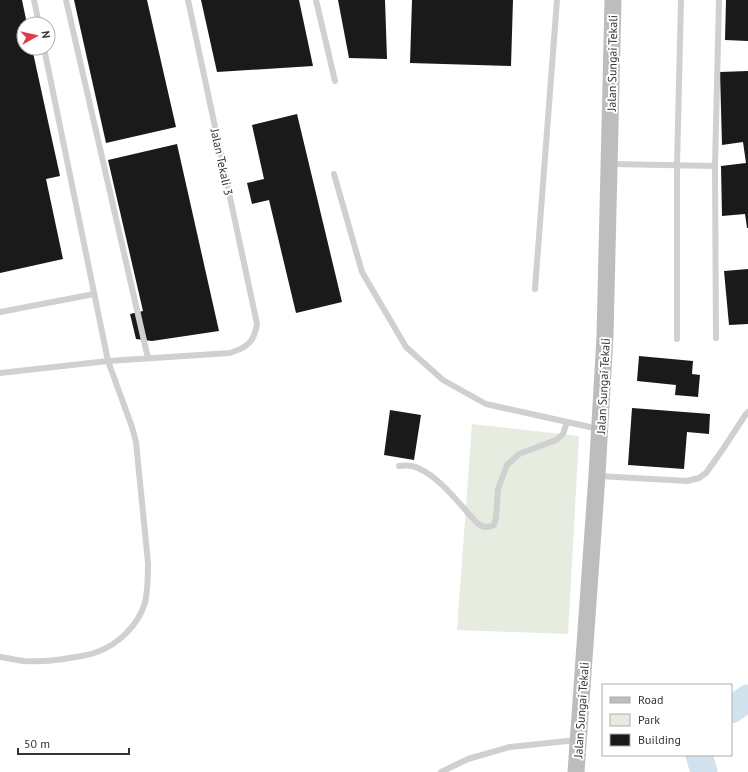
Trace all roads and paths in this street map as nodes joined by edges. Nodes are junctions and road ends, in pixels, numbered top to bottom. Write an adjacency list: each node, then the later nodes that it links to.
1 (34, 0): 9 (lane)
2 (66, 0): 21 (lane)
3 (188, 0): 21 (lane, Jalan Tekali 3)
4 (316, 0): 11 (lane)
5 (557, 0): 16 (lane)
6 (613, 0): 12 (street, Jalan Sungai Tekali)
7 (681, 0): 13 (lane)
8 (719, 0): 14 (lane)
9 (37, 16)
10 (46, 56): 17 (lane)
11 (335, 81)
12 (609, 164): 13 (lane); 26 (street, Jalan Sungai Tekali)
13 (677, 165): 14 (lane); 20 (lane)
14 (715, 166): 19 (lane)
15 (334, 174): 25 (lane)
16 (535, 289)
17 (94, 294): 18 (lane); 22 (lane)
18 (0, 312)
19 (716, 338)
20 (677, 339)
21 (148, 358): 22 (lane)
22 (108, 361): 23 (lane); 29 (lane)
23 (0, 373)
24 (748, 412): 28 (lane)
25 (567, 422): 26 (lane); 27 (lane)
26 (600, 430): 28 (street, Jalan Sungai Tekali)
27 (399, 466)
28 (597, 476): 30 (street, Jalan Sungai Tekali)
29 (0, 657)
30 (578, 740): 31 (lane); 32 (street, Jalan Sungai Tekali)
31 (441, 772)
32 (576, 772)

